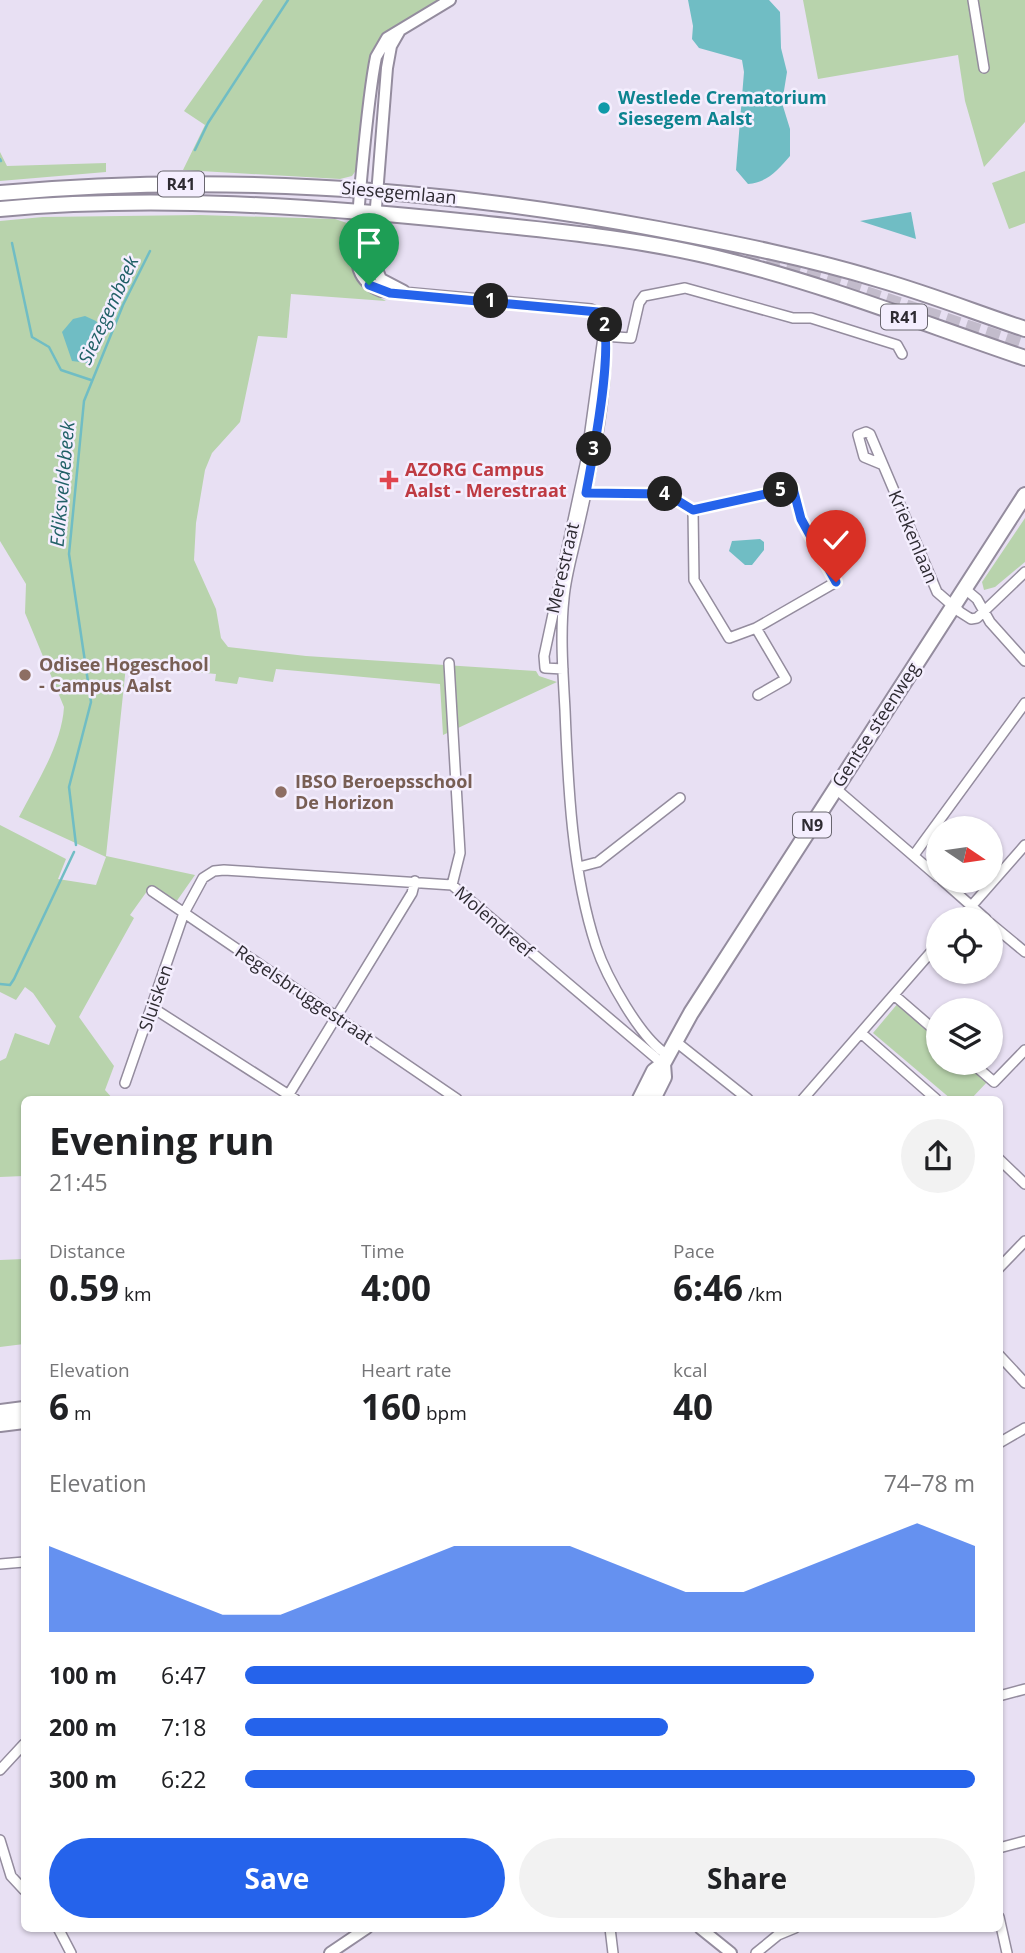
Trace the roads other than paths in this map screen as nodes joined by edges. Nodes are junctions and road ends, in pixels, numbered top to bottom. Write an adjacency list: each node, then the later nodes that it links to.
1 (450, 0): 3 (street)
2 (973, 0): 4 (street)
3 (408, 23): 5 (street); 6 (street)
4 (984, 68)
5 (362, 189): 6 (main road, Siesegemlaan / R41); 7 (main road, Siesegemlaan / R41); 9 (street)
6 (378, 191): 10 (street); 12 (main road, Siesegemlaan / R41)
7 (0, 192)
8 (0, 209): 9 (main road, Siesegemlaan / R41)
9 (360, 212): 10 (main road, Siesegemlaan / R41); 11 (street)
10 (376, 213): 11 (street); 15 (main road, Siesegemlaan / R41)
11 (413, 294): 13 (street)
12 (1025, 329)
13 (605, 333): 14 (street); 17 (street, Merestraat); 27 (street, Merestraat)
14 (902, 354)
15 (1025, 358)
16 (881, 464): 22 (street, Kriekenlaan)
17 (586, 493): 19 (street); 27 (street, Merestraat)
18 (1025, 495): 21 (main road, Gentse steenweg / N9)
19 (693, 510): 24 (street); 24 (street)
20 (1025, 572): 23 (street)
21 (964, 588): 22 (main road, Gentse steenweg / N9); 23 (street)
22 (952, 606): 23 (street); 30 (main road, Gentse steenweg / N9)
23 (986, 611): 25 (street)
24 (756, 628): 28 (street)
25 (1025, 662)
26 (449, 663): 37 (street)
27 (563, 669): 35 (street, Merestraat)
28 (758, 695)
29 (1025, 703): 33 (street)
30 (835, 788): 33 (street); 52 (main road, Gentse steenweg / N9)
31 (680, 798): 35 (street)
32 (1025, 845): 40 (street)
33 (914, 855): 34 (street)
34 (926, 866)
35 (579, 867): 47 (street, Merestraat)
36 (415, 881): 37 (street, Molendreef); 41 (street, Molendreef); 48 (street)
37 (452, 885): 50 (street, Molendreef)
38 (152, 891): 41 (street, Regelsbruggestraat)
39 (956, 893): 40 (street)
40 (971, 906)
41 (184, 913): 46 (street, Sluisken); 48 (street, Regelsbruggestraat)
42 (1003, 934): 43 (street)
43 (1025, 952)
44 (926, 958): 45 (street)
45 (894, 995): 49 (street); 51 (street)
46 (153, 1008): 58 (street, Sluisken); 59 (street)
47 (632, 1016): 50 (street); 54 (street, Merestraat)
48 (336, 1017): 60 (street); 61 (street, Regelsbruggestraat)
49 (926, 1023)
50 (620, 1029): 54 (street, Molendreef)
51 (861, 1033): 65 (street); 66 (street)
52 (675, 1041): 54 (main road, Gentse steenweg / N9); 64 (street)
53 (1025, 1050): 55 (street)
54 (665, 1060): 62 (main road, Gentse steenweg / N9); 63 (main road, Gentse steenweg / N9)
55 (1003, 1073)
56 (986, 1075): 57 (street)
57 (1001, 1075)
58 (125, 1083)
59 (287, 1096)
60 (291, 1096)
61 (453, 1096)
62 (642, 1096)
63 (654, 1096)
64 (744, 1096)
65 (806, 1096)
66 (933, 1096)
67 (1003, 1162): 68 (street)
68 (1025, 1184)
69 (1025, 1241): 70 (street)
70 (1003, 1264)
71 (1003, 1359): 72 (street)
72 (1025, 1383)
73 (21, 1409): 74 (main road)
74 (0, 1412)
75 (21, 1421): 76 (main road)
76 (0, 1423)
77 (1025, 1428): 78 (street)
78 (1003, 1441)
79 (21, 1562): 80 (street)
80 (0, 1564)
81 (1025, 1689): 82 (street)
82 (1003, 1695)
83 (21, 1747): 84 (street)
84 (0, 1770)
85 (0, 1840): 88 (street)
86 (1025, 1841): 87 (street)
87 (1003, 1847)
88 (21, 1887)
89 (60, 1932): 95 (street)
90 (360, 1932): 96 (street)
91 (610, 1932): 97 (street)
92 (705, 1932): 98 (street)
93 (778, 1932): 99 (street)
94 (1002, 1932): 100 (street)
95 (71, 1953)
96 (330, 1953)
97 (613, 1953)
98 (731, 1953)
99 (756, 1953)
100 (1007, 1953)

